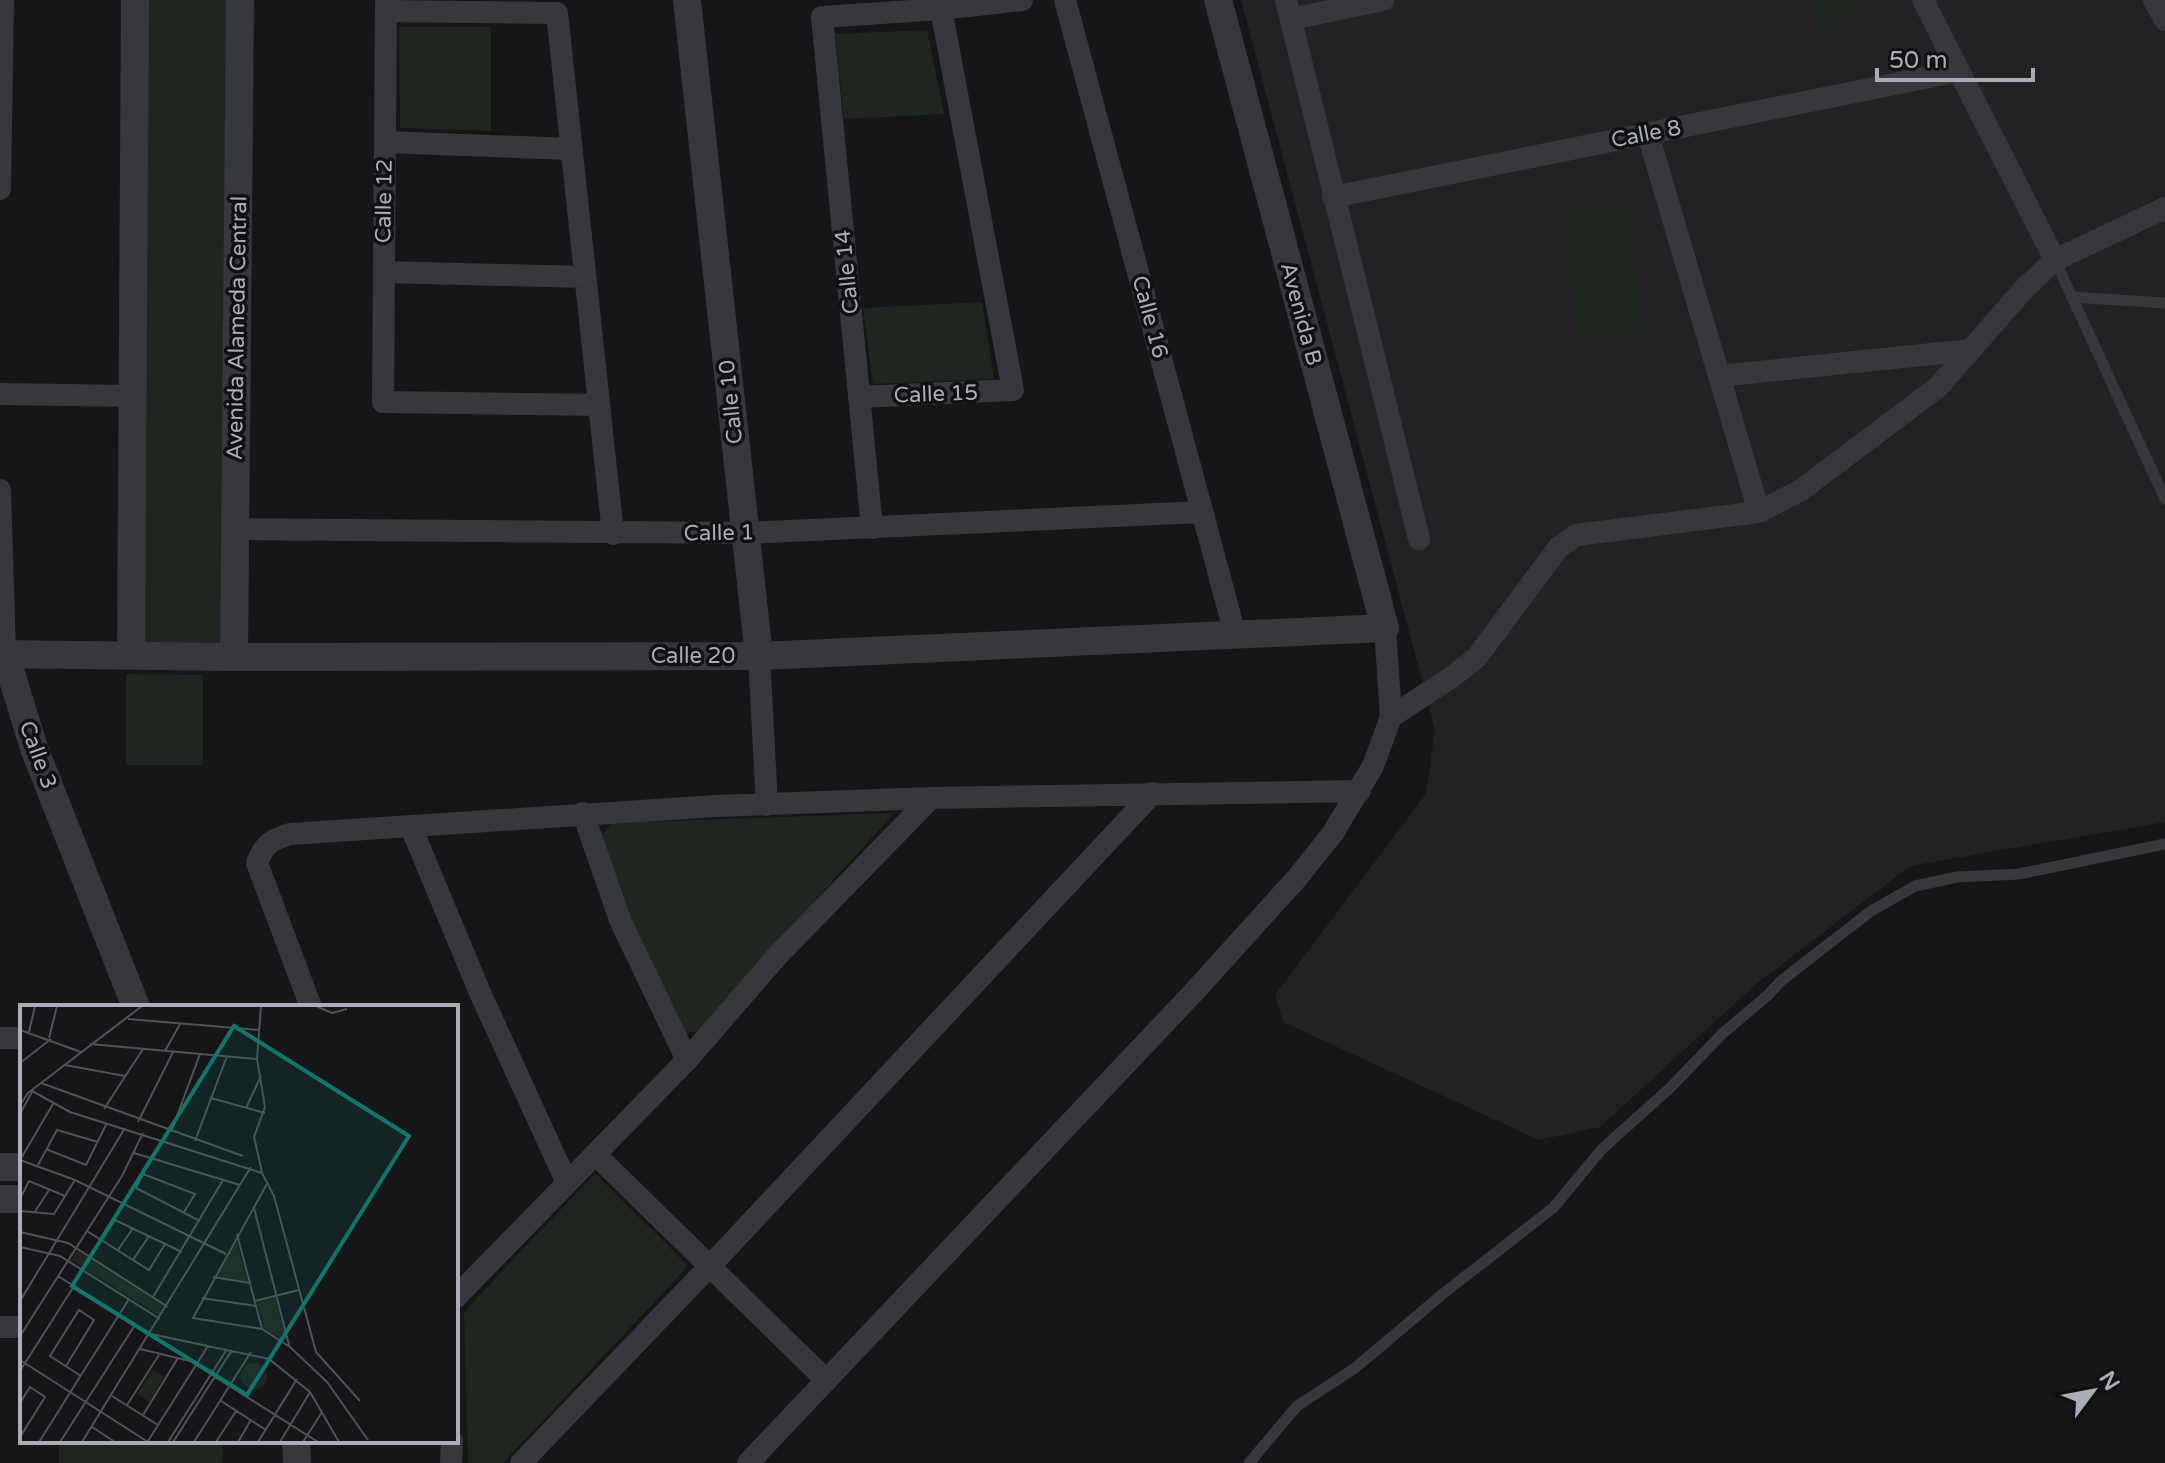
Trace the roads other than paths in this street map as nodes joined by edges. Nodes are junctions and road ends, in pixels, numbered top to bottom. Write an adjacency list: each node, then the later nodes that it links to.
1 (135, 0): 30 (street)
2 (240, 0): 40 (street, Avenida Alameda Central)
3 (687, 0): 41 (street, Calle 10)
4 (1022, 0): 12 (street)
5 (1065, 0): 36 (street, Calle 16)
6 (1218, 0): 44 (street, Avenida B)
7 (1383, 0): 13 (street)
8 (1923, 0): 15 (street)
9 (2154, 0): 14 (street)
10 (386, 6): 17 (street, Calle 12); 18 (street)
11 (2, 8): 19 (street)
12 (941, 9): 31 (street, Calle 14); 31 (street, Calle 15)
13 (1289, 9): 20 (street)
14 (2165, 20)
15 (1959, 71): 16 (street, Calle 8); 22 (street)
16 (1648, 134): 20 (street, Calle 8); 28 (street)
17 (385, 142): 18 (street); 23 (street, Calle 12)
18 (571, 149): 24 (street)
19 (0, 189)
20 (1333, 197): 43 (street)
21 (2165, 208): 22 (street)
22 (2055, 260): 25 (lane); 27 (street)
23 (384, 272): 24 (street); 32 (street, Calle 12)
24 (585, 277): 32 (street)
25 (2072, 297): 26 (lane); 33 (lane)
26 (2165, 303)
27 (1971, 350): 28 (street); 37 (street)
28 (1719, 376): 37 (street)
29 (0, 394): 30 (street)
30 (133, 396): 47 (street)
31 (859, 397): 39 (street, Calle 14)
32 (599, 405): 42 (street)
33 (2161, 484): 35 (lane)
34 (0, 490): 38 (street, Calle 3)
35 (2165, 499)
36 (1202, 512): 39 (street, Calle 1); 45 (street, Calle 16)
37 (1759, 512): 50 (street)
38 (0, 522): 46 (street, Calle 3)
39 (872, 528): 41 (street, Calle 1)
40 (236, 529): 42 (street, Calle 1); 49 (street, Avenida Alameda Central)
41 (746, 533): 42 (street, Calle 1); 48 (street, Calle 10)
42 (613, 534)
43 (1419, 539)
44 (1385, 628): 45 (street, Calle 20); 50 (street)
45 (1235, 634): 48 (street, Calle 20)
46 (2, 654): 47 (street, Calle 20); 58 (street, Calle 3)
47 (131, 655): 49 (street, Calle 20)
48 (759, 656): 49 (street, Calle 20); 54 (street, Calle 10)
49 (234, 657)
50 (1391, 717): 51 (street)
51 (1360, 791): 52 (street); 65 (street)
52 (1153, 793): 53 (street); 63 (street)
53 (931, 798): 54 (street); 60 (street)
54 (767, 805): 55 (street)
55 (583, 813): 56 (street); 60 (street)
56 (411, 827): 59 (street); 62 (street)
57 (2165, 844): 72 (lane)
58 (135, 1005)
59 (310, 1005)
60 (687, 1060): 61 (street)
61 (595, 1154): 62 (street); 63 (street)
62 (567, 1183): 64 (street)
63 (710, 1266): 65 (street); 70 (street)
64 (458, 1295)
65 (826, 1380): 71 (street)
66 (296, 1443): 68 (street)
67 (452, 1443): 69 (street)
68 (297, 1463)
69 (451, 1463)
70 (521, 1463)
71 (748, 1463)
72 (1249, 1463)

